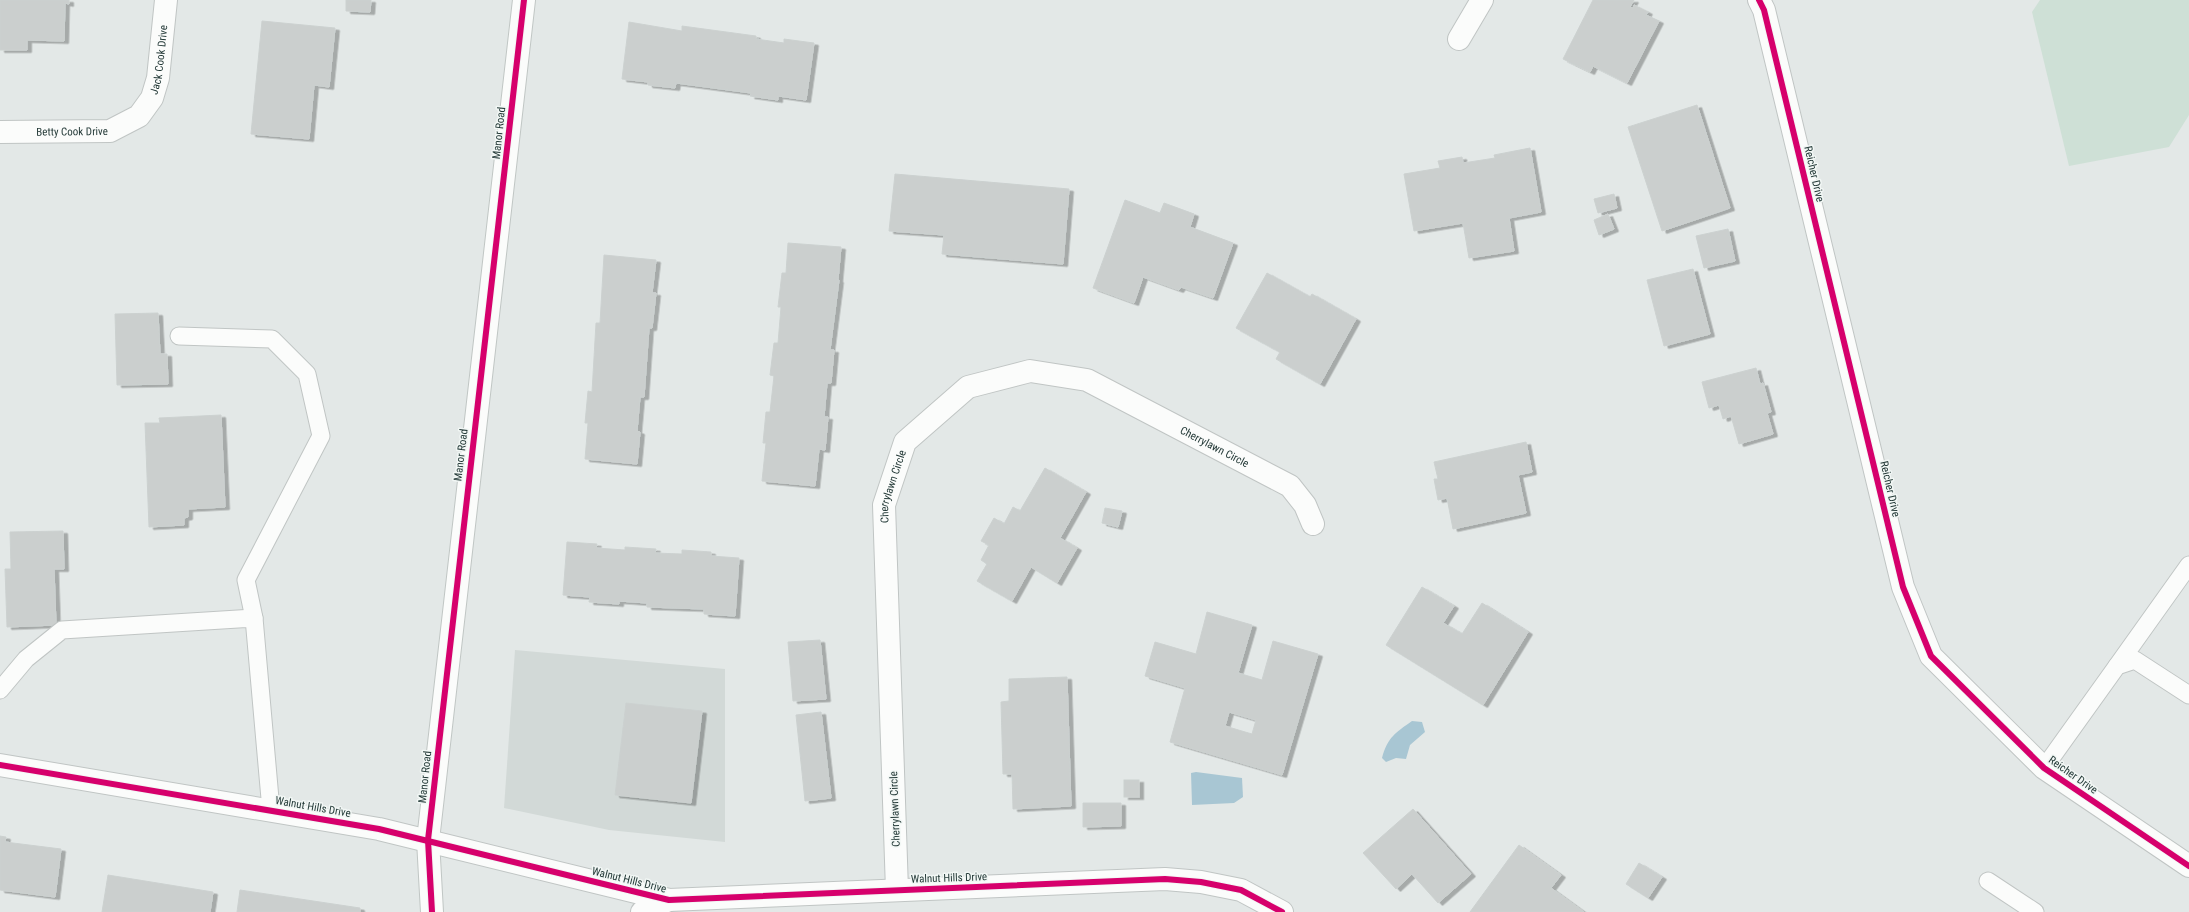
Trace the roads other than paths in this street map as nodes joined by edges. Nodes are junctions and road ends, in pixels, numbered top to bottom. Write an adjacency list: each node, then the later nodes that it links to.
1 (166, 0): 6 (street, Jack Cook Drive)
2 (524, 0): 18 (street, Manor Road)
3 (1482, 0): 5 (street)
4 (1765, 3): 16 (street, Reicher Drive)
5 (1459, 39)
6 (140, 116): 7 (street, Betty Cook Drive)
7 (0, 132)
8 (179, 336): 11 (lane)
9 (1313, 524): 21 (street, Cherrylawn Circle)
10 (2189, 565): 12 (lane)
11 (254, 618): 13 (lane); 17 (lane)
12 (2117, 666): 14 (lane); 16 (lane)
13 (0, 690)
14 (2189, 695)
15 (0, 765): 17 (street, Walnut Hills Drive)
16 (2044, 768): 19 (street, Reicher Drive)
17 (271, 810): 18 (street, Walnut Hills Drive)
18 (428, 840): 22 (street, Walnut Hills Drive); 24 (street, Manor Road)
19 (2189, 866)
20 (1988, 881): 26 (lane)
21 (897, 890): 22 (street, Walnut Hills Drive); 23 (street, Walnut Hills Drive)
22 (669, 900): 25 (street, Walnut Hills Drive)
23 (1276, 910)
24 (432, 912)
25 (642, 912)
26 (2035, 912)

